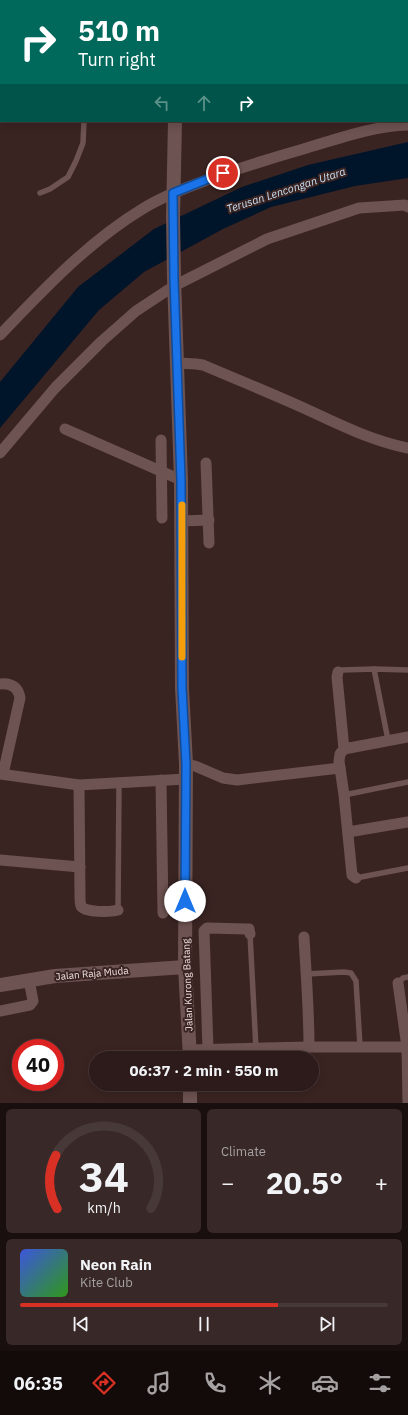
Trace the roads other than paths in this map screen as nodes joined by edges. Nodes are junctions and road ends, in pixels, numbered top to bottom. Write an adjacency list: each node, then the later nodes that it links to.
1 (84, 122): 5 (lane)
2 (175, 122): 6 (street, Jalan Kurong Batang)
3 (392, 123): 4 (street); 6 (street)
4 (408, 125)
5 (40, 193)
6 (173, 193): 8 (street, Jalan Kurong Batang); 9 (street)
7 (408, 207): 8 (street)
8 (174, 283): 10 (street, Jalan Kurong Batang); 14 (street)
9 (0, 335)
10 (178, 363): 13 (street); 17 (street, Jalan Kurong Batang)
11 (65, 429): 16 (street)
12 (161, 440): 16 (street)
13 (408, 448)
14 (0, 453)
15 (206, 463): 19 (street)
16 (161, 471): 17 (street); 18 (street)
17 (181, 480): 20 (street, Jalan Kurong Batang)
18 (162, 518)
19 (209, 520): 20 (street); 21 (street)
20 (182, 521): 29 (street, Jalan Kurong Batang)
21 (209, 543)
22 (374, 669): 23 (lane); 24 (lane); 27 (lane)
23 (408, 670)
24 (338, 672): 28 (street)
25 (0, 684): 31 (street)
26 (408, 737): 27 (street)
27 (388, 740): 28 (street)
28 (344, 749): 30 (street)
29 (186, 764): 30 (street); 32 (street, Jalan Kurong Batang)
30 (340, 768): 37 (street)
31 (2, 774): 36 (street)
32 (186, 779): 33 (street); 48 (street, Jalan Kurong Batang)
33 (161, 780): 35 (street); 45 (street)
34 (408, 782): 37 (lane)
35 (119, 783): 36 (street); 44 (lane)
36 (79, 785): 41 (street)
37 (344, 795): 39 (street)
38 (408, 822): 39 (street)
39 (348, 832): 43 (street)
40 (0, 860): 41 (street)
41 (80, 868): 44 (street)
42 (408, 868): 43 (lane)
43 (356, 878)
44 (118, 910)
45 (163, 913)
46 (250, 934): 58 (street); 59 (lane)
47 (304, 937): 49 (street)
48 (185, 967): 51 (street, Jalan Raja Muda); 60 (street, Jalan Kurong Batang)
49 (306, 974): 55 (lane); 56 (street)
50 (408, 977): 52 (lane)
51 (29, 980): 53 (street, Jalan Raja Muda); 54 (street)
52 (398, 983): 57 (street)
53 (0, 985)
54 (0, 1011)
55 (360, 1046): 56 (street); 57 (street)
56 (309, 1047): 59 (street)
57 (408, 1047): 64 (street)
58 (208, 1049): 59 (street); 61 (street)
59 (256, 1049)
60 (189, 1051)
61 (200, 1051)
62 (190, 1091): 63 (street)
63 (190, 1103)
64 (408, 1103)

